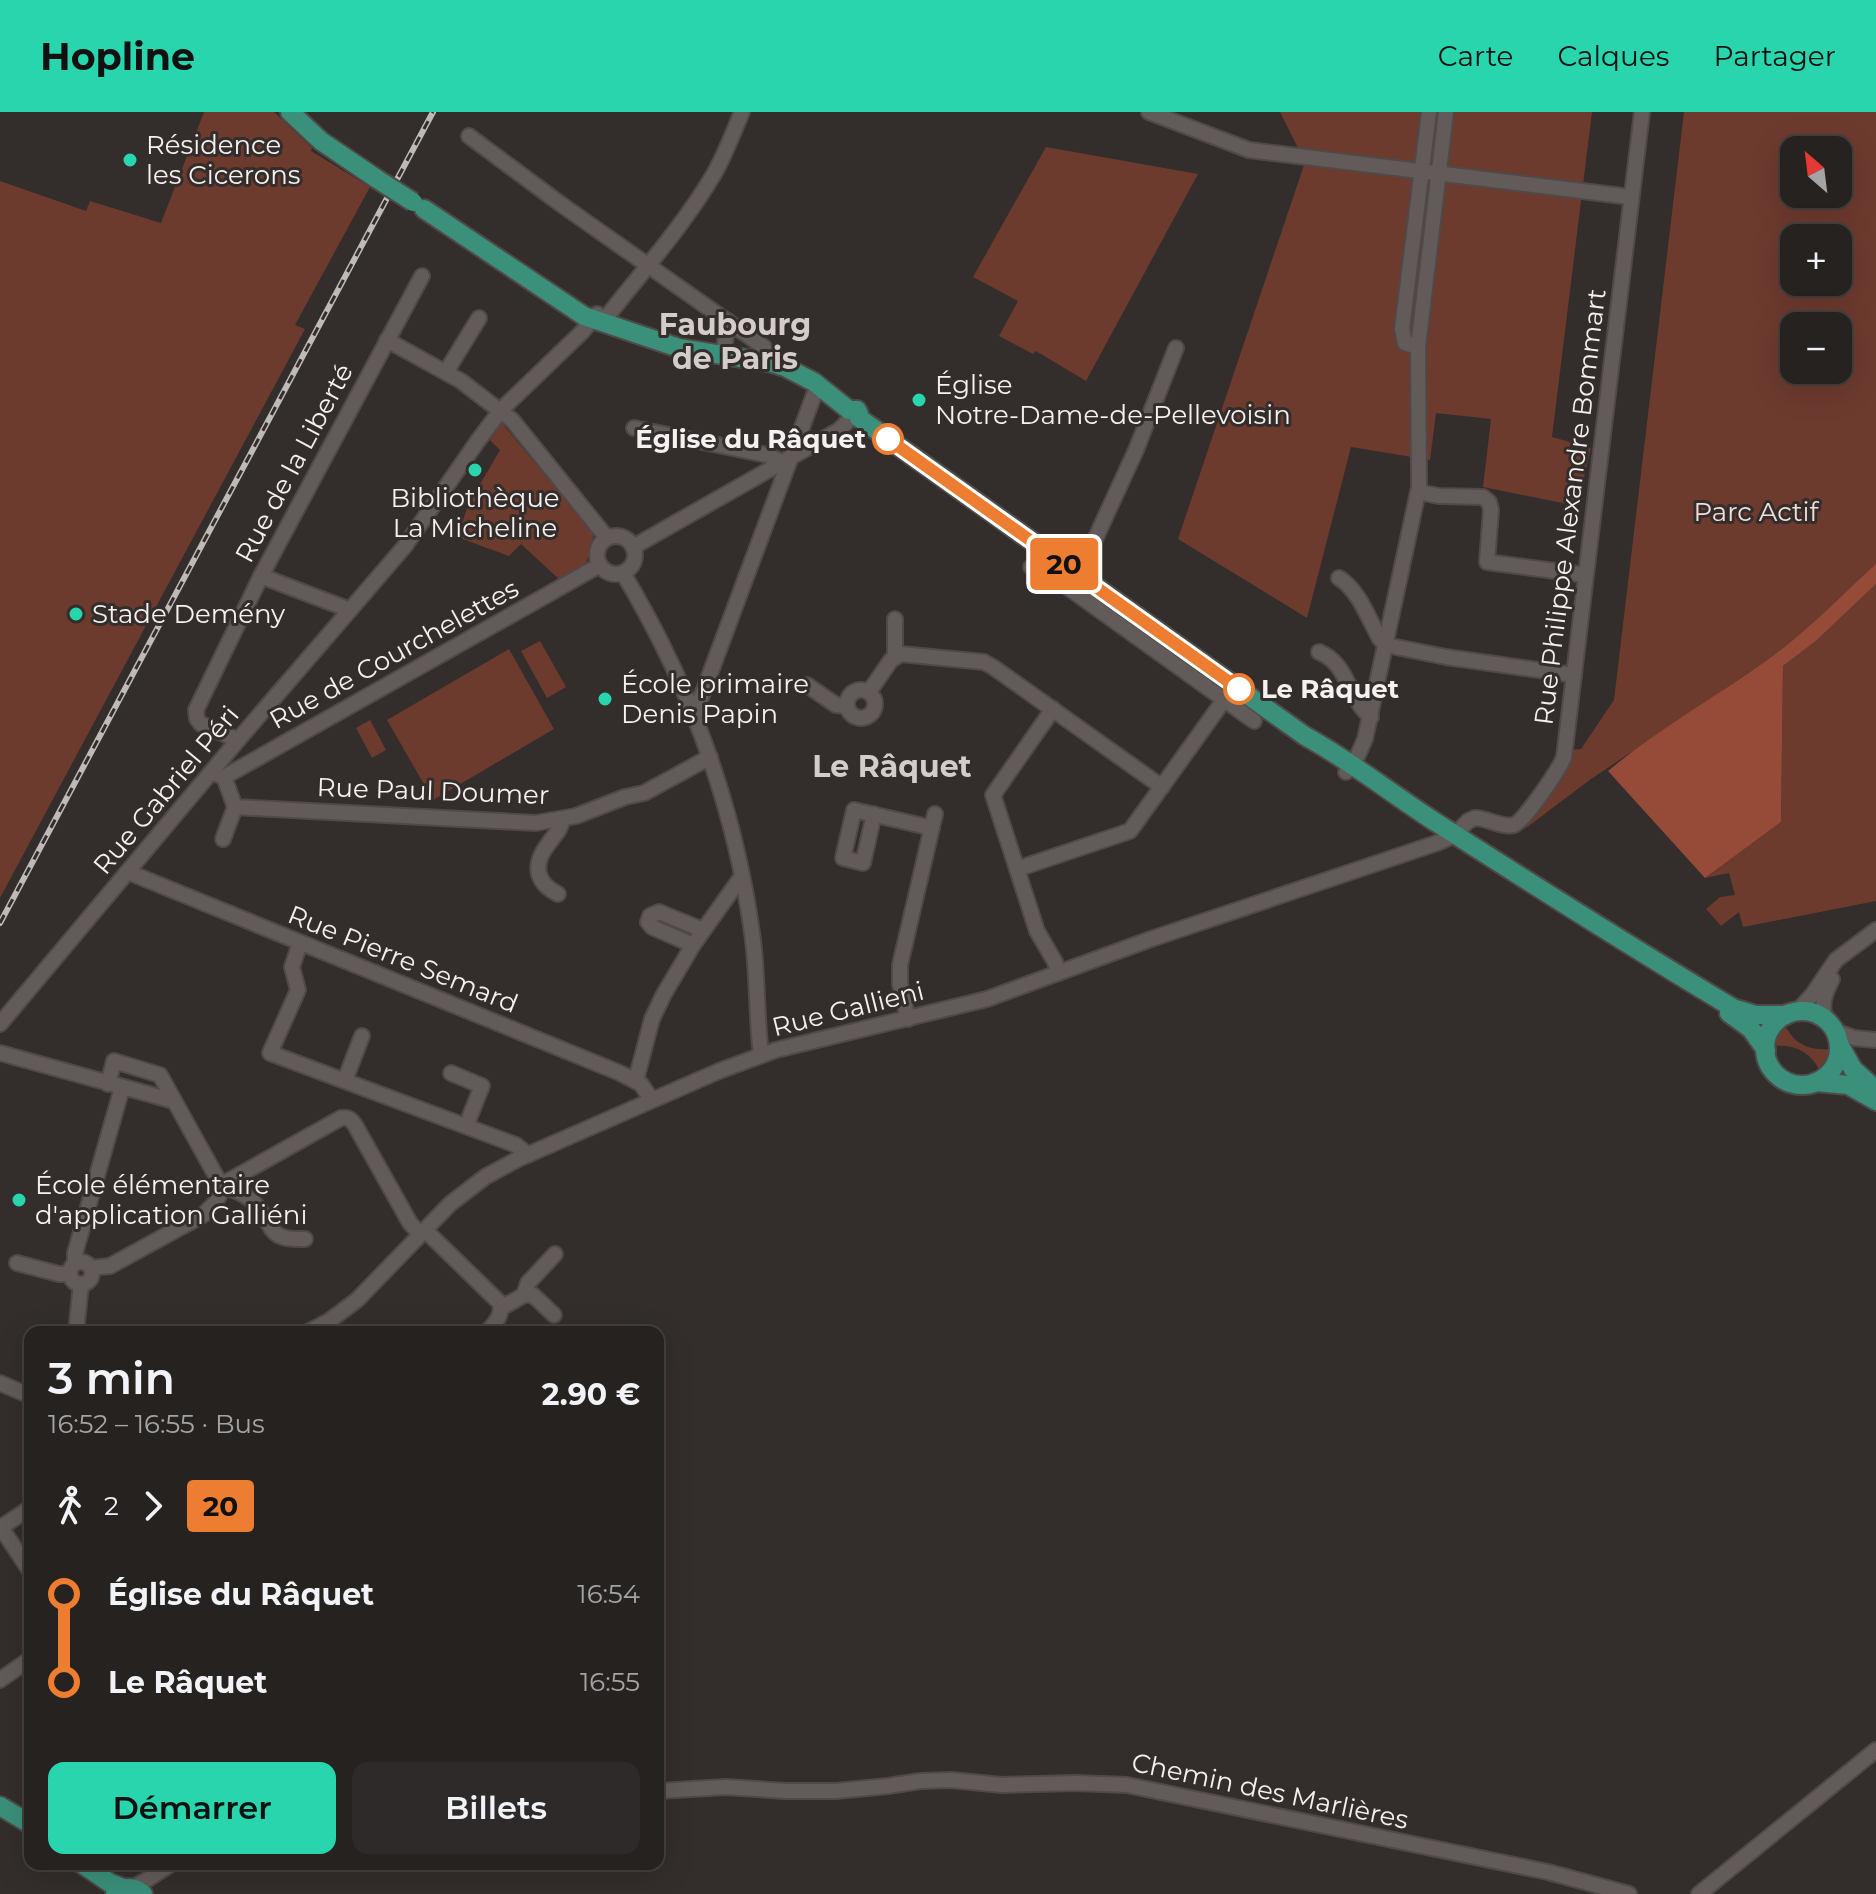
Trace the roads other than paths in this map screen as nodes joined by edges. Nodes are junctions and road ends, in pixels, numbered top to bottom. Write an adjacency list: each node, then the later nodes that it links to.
1 (290, 112): 14 (main road, bridge)
2 (742, 112): 11 (street, Rue Gabriel Péri)
3 (1149, 112): 8 (street)
4 (1429, 112): 8 (street)
5 (1446, 112): 9 (street)
6 (1642, 112): 10 (street, Rue Philippe Alexandre Bommart)
7 (469, 136): 11 (street)
8 (1422, 172): 9 (street); 18 (street)
9 (1439, 174): 10 (street); 18 (street)
10 (1631, 197): 34 (street, Rue Philippe Alexandre Bommart)
11 (649, 266): 14 (street, Rue Gabriel Péri); 15 (street)
12 (422, 276): 16 (street, Rue de la Liberté)
13 (479, 318): 21 (street)
14 (603, 321): 20 (main road); 23 (street, Rue Gabriel Péri)
15 (728, 321): 17 (street); 20 (street)
16 (387, 340): 21 (street); 35 (street, Rue de la Liberté)
17 (764, 347)
18 (1418, 347): 27 (street)
19 (1176, 348): 33 (street)
20 (723, 356): 22 (main road)
21 (446, 372): 23 (street)
22 (820, 387): 24 (main road); 26 (street)
23 (501, 410): 28 (street); 37 (street, Rue Gabriel Péri)
24 (852, 416): 26 (street); 33 (main road)
25 (634, 428): 26 (street)
26 (788, 459): 29 (street); 48 (street)
27 (1418, 492): 34 (street); 39 (street)
28 (607, 538): 29 (street); 30 (street)
29 (633, 547): 32 (street)
30 (600, 565): 32 (street); 54 (street, Rue de Courchelettes)
31 (1031, 567): 45 (street)
32 (623, 573): 48 (street)
33 (1076, 573): 53 (main road)
34 (1585, 575): 42 (street, Rue Philippe Alexandre Bommart)
35 (261, 576): 37 (street); 51 (street, Rue de la Liberté)
36 (1339, 578): 39 (street)
37 (350, 610): 51 (street, Rue Gabriel Péri)
38 (895, 619): 41 (street)
39 (1386, 645): 42 (street); 49 (street)
40 (1319, 652): 49 (street)
41 (895, 656): 44 (street); 47 (street)
42 (1574, 675): 60 (street, Rue Philippe Alexandre Bommart)
43 (807, 685): 46 (street)
44 (869, 692): 46 (street); 46 (street)
45 (1224, 700): 50 (street); 55 (street)
46 (846, 706)
47 (1053, 709): 55 (street); 61 (street)
48 (695, 714): 52 (street)
49 (1371, 717): 53 (street)
50 (1254, 721)
51 (238, 740): 54 (street, Rue Gabriel Péri)
52 (710, 757): 58 (street, Rue Paul Doumer); 63 (street)
53 (1349, 768): 60 (main road)
54 (218, 775): 56 (street); 62 (street, Rue Gabriel Péri)
55 (1162, 787): 61 (street)
56 (235, 807): 58 (street, Rue Paul Doumer); 59 (street)
57 (874, 814): 72 (street)
58 (562, 820): 64 (street)
59 (223, 839)
60 (1450, 839): 70 (street, Rue Gallieni); 71 (main road); 77 (main road)
61 (1017, 869): 70 (street)
62 (128, 872): 68 (street, Rue Pierre Semard); 73 (street, Rue Gabriel Péri)
63 (742, 876): 65 (street); 79 (street)
64 (558, 894)
65 (703, 930): 69 (street); 69 (street)
66 (1876, 930): 67 (street)
67 (1861, 941): 71 (street); 74 (street)
68 (300, 943): 81 (street); 82 (street, Rue Pierre Semard)
69 (693, 945): 82 (street)
70 (1059, 973): 72 (street, Rue Gallieni)
71 (1792, 1013): 74 (main road); 77 (main road)
72 (908, 1019): 79 (street, Rue Gallieni)
73 (0, 1024)
74 (1833, 1032): 76 (street); 83 (main road); 85 (main road)
75 (362, 1036): 81 (street)
76 (1876, 1040)
77 (1766, 1050): 83 (main road)
78 (0, 1053): 84 (street)
79 (761, 1055): 86 (street, Rue Gallieni)
80 (451, 1073): 89 (street)
81 (345, 1080): 89 (street)
82 (636, 1080): 86 (street, Rue Pierre Semard)
83 (1816, 1082): 88 (main road)
84 (115, 1086): 87 (street); 87 (street); 96 (street)
85 (1876, 1090)
86 (652, 1100): 90 (street, Rue Gallieni)
87 (174, 1101): 91 (street)
88 (1876, 1101)
89 (466, 1126): 90 (street)
90 (528, 1155): 92 (street, Rue Gallieni)
91 (221, 1185): 92 (street); 93 (street); 96 (street)
92 (422, 1232): 98 (street); 101 (street, Rue Gallieni)
93 (305, 1239)
94 (555, 1254): 97 (street)
95 (17, 1263): 96 (street)
96 (75, 1274): 100 (street)
97 (524, 1295): 98 (street); 99 (street)
98 (501, 1308): 102 (street)
99 (554, 1315)
100 (76, 1326)
101 (318, 1326)
102 (492, 1326)
103 (0, 1383): 104 (street)
104 (24, 1393)
105 (24, 1512): 106 (street)
106 (0, 1527): 107 (street)
107 (24, 1562)
108 (24, 1663): 109 (street)
109 (0, 1680)
110 (1876, 1750): 122 (street)
111 (664, 1791): 121 (street, Chemin des Marlières)
112 (0, 1806): 113 (main road)
113 (24, 1820)
114 (85, 1870): 119 (main road)
115 (89, 1870): 118 (main road)
116 (162, 1870): 118 (street)
117 (168, 1870): 120 (street)
118 (128, 1891)
119 (103, 1894)
120 (151, 1894)
121 (1629, 1894)
122 (1699, 1894)

